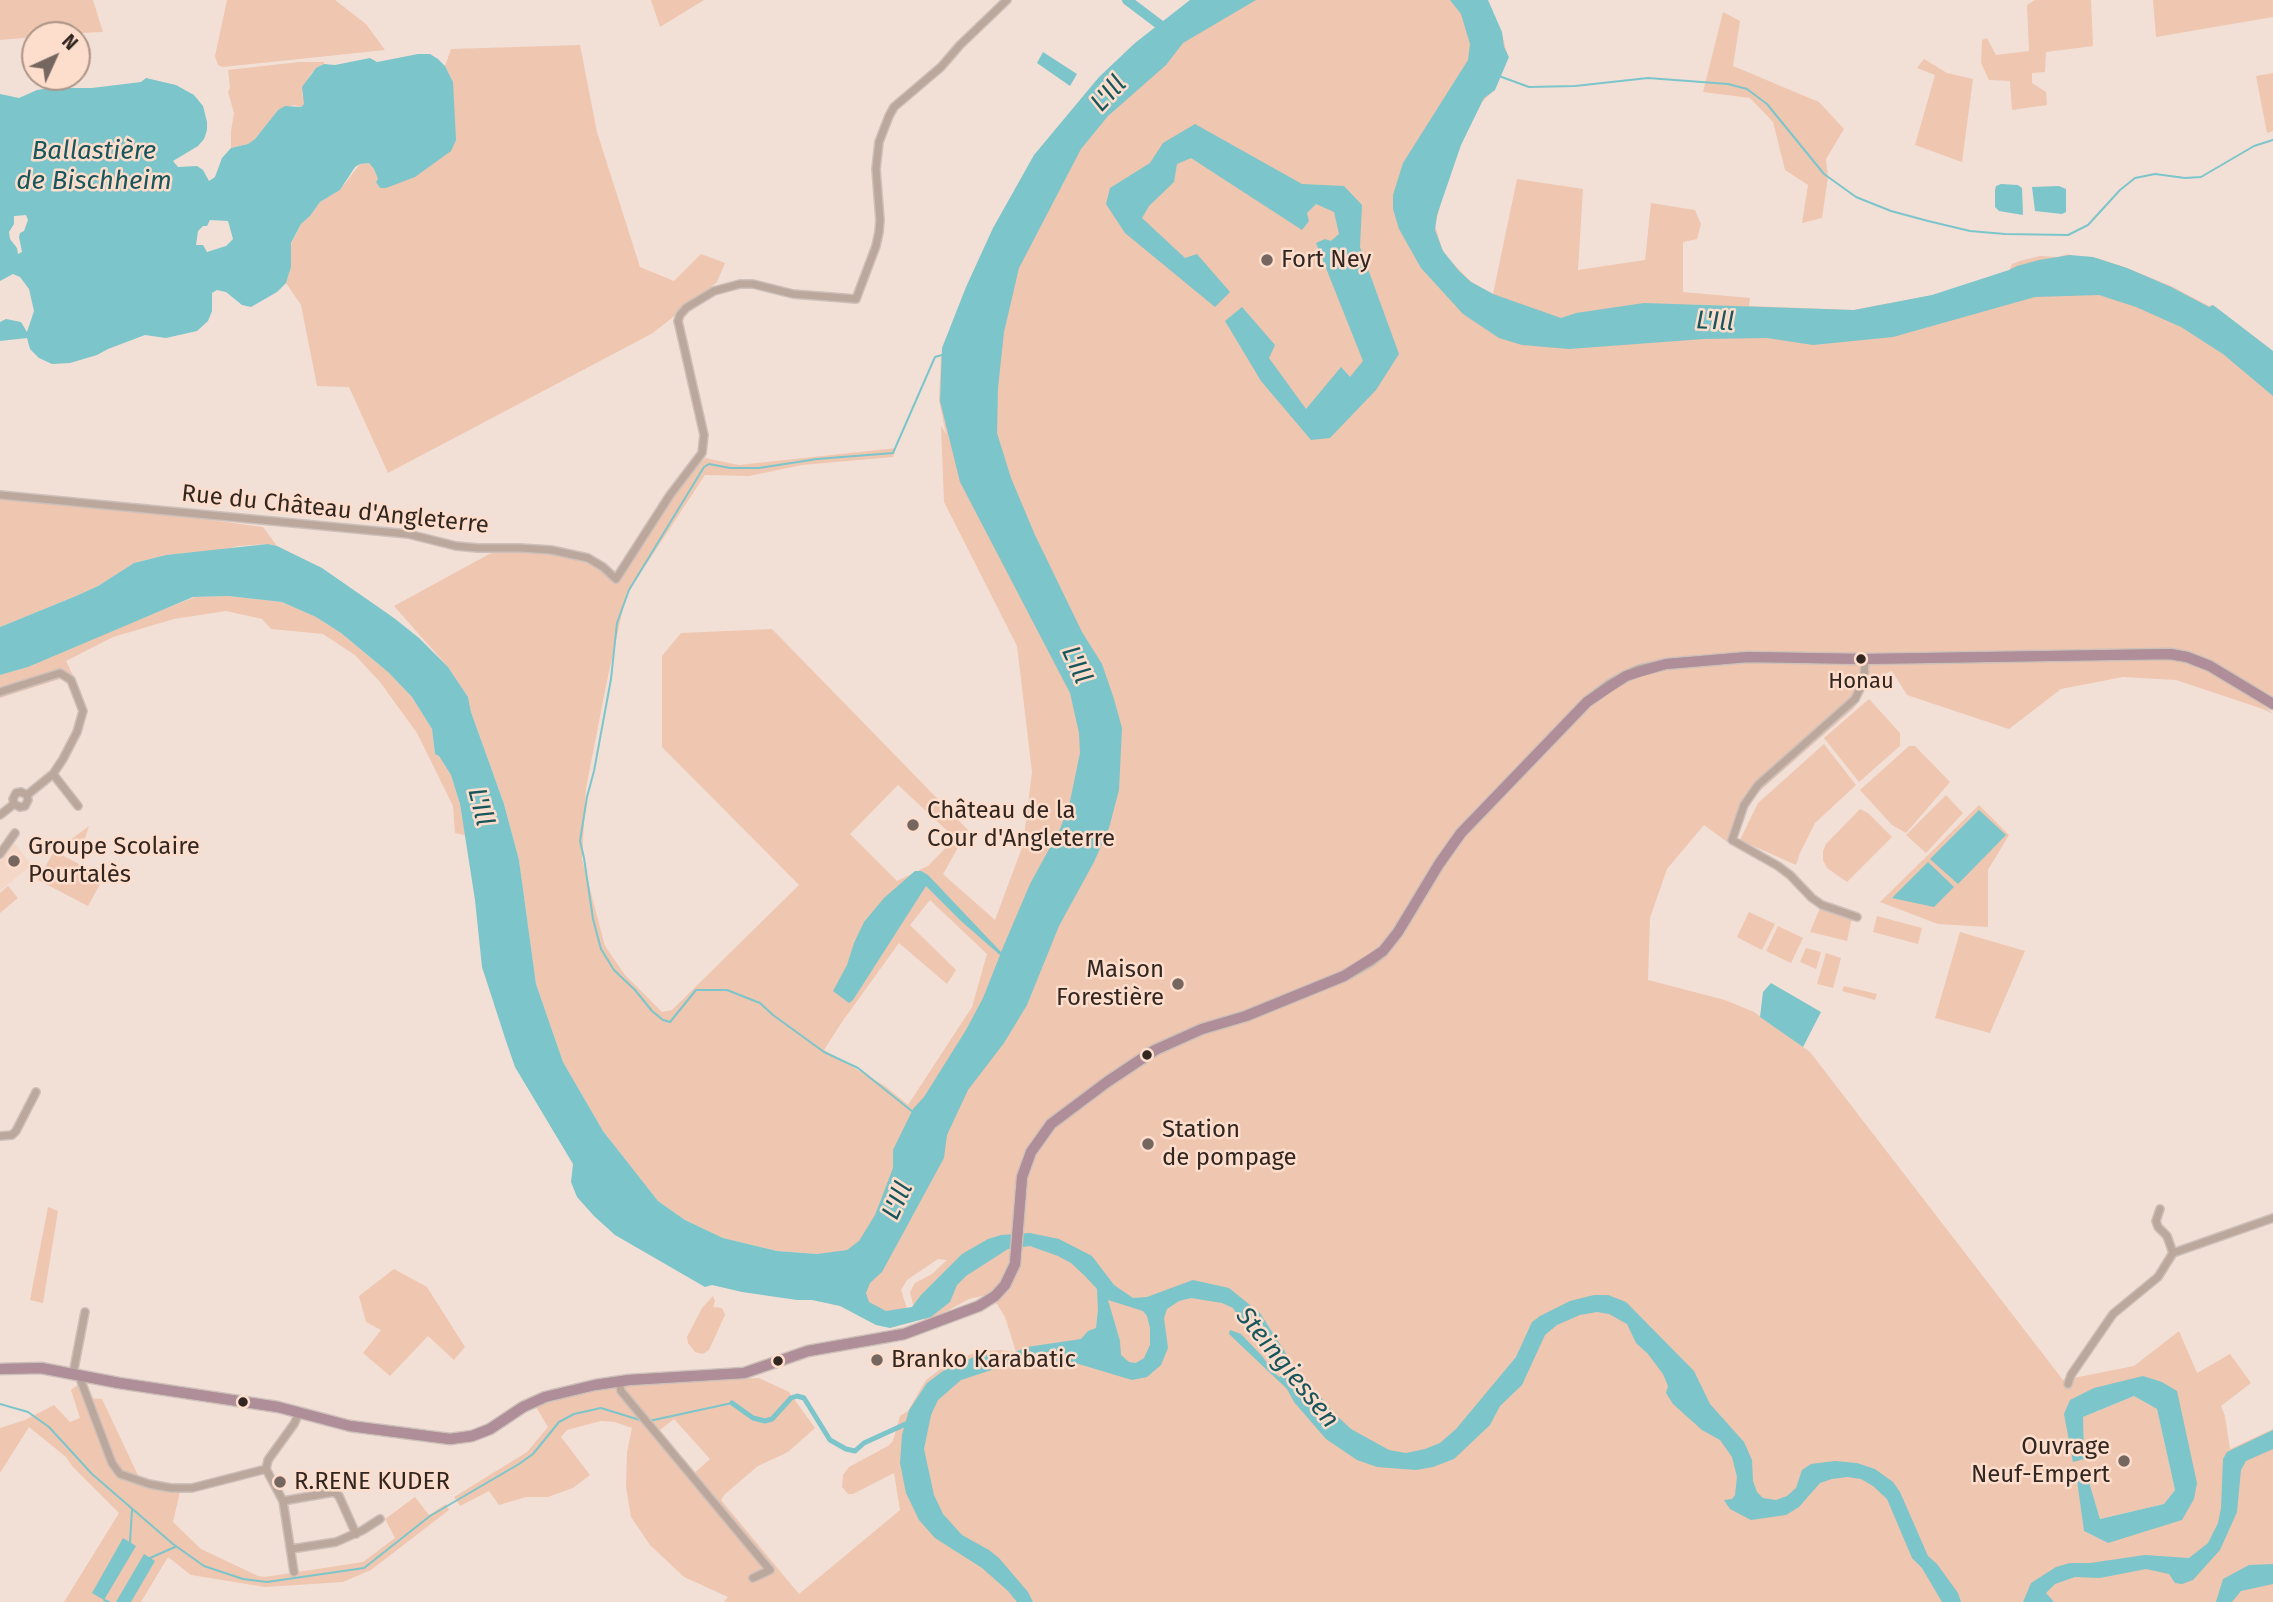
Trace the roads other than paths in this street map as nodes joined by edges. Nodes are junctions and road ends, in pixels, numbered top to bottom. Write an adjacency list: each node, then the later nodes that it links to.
1 (1006, 0): 2 (street, Rue du Château d'Angleterre)
2 (0, 495)
3 (1865, 659): 5 (main road); 11 (street); 20 (main road)
4 (0, 692): 6 (street)
5 (2273, 704)
6 (53, 774): 7 (street); 8 (street)
7 (78, 806)
8 (0, 815)
9 (15, 833): 10 (street)
10 (0, 854)
11 (1857, 917)
12 (36, 1093): 13 (street)
13 (0, 1136)
14 (2160, 1209): 16 (street)
15 (2273, 1218): 16 (street)
16 (2173, 1254): 21 (street)
17 (85, 1312): 19 (street)
18 (0, 1369): 19 (main road)
19 (77, 1375): 22 (main road); 23 (street)
20 (619, 1381): 22 (main road); 29 (street)
21 (2068, 1384)
22 (299, 1413): 23 (street)
23 (266, 1469): 24 (street)
24 (283, 1501): 26 (street); 27 (street)
25 (380, 1518): 26 (street)
26 (356, 1534): 27 (street)
27 (290, 1549): 28 (street)
28 (294, 1572)
29 (753, 1578)

